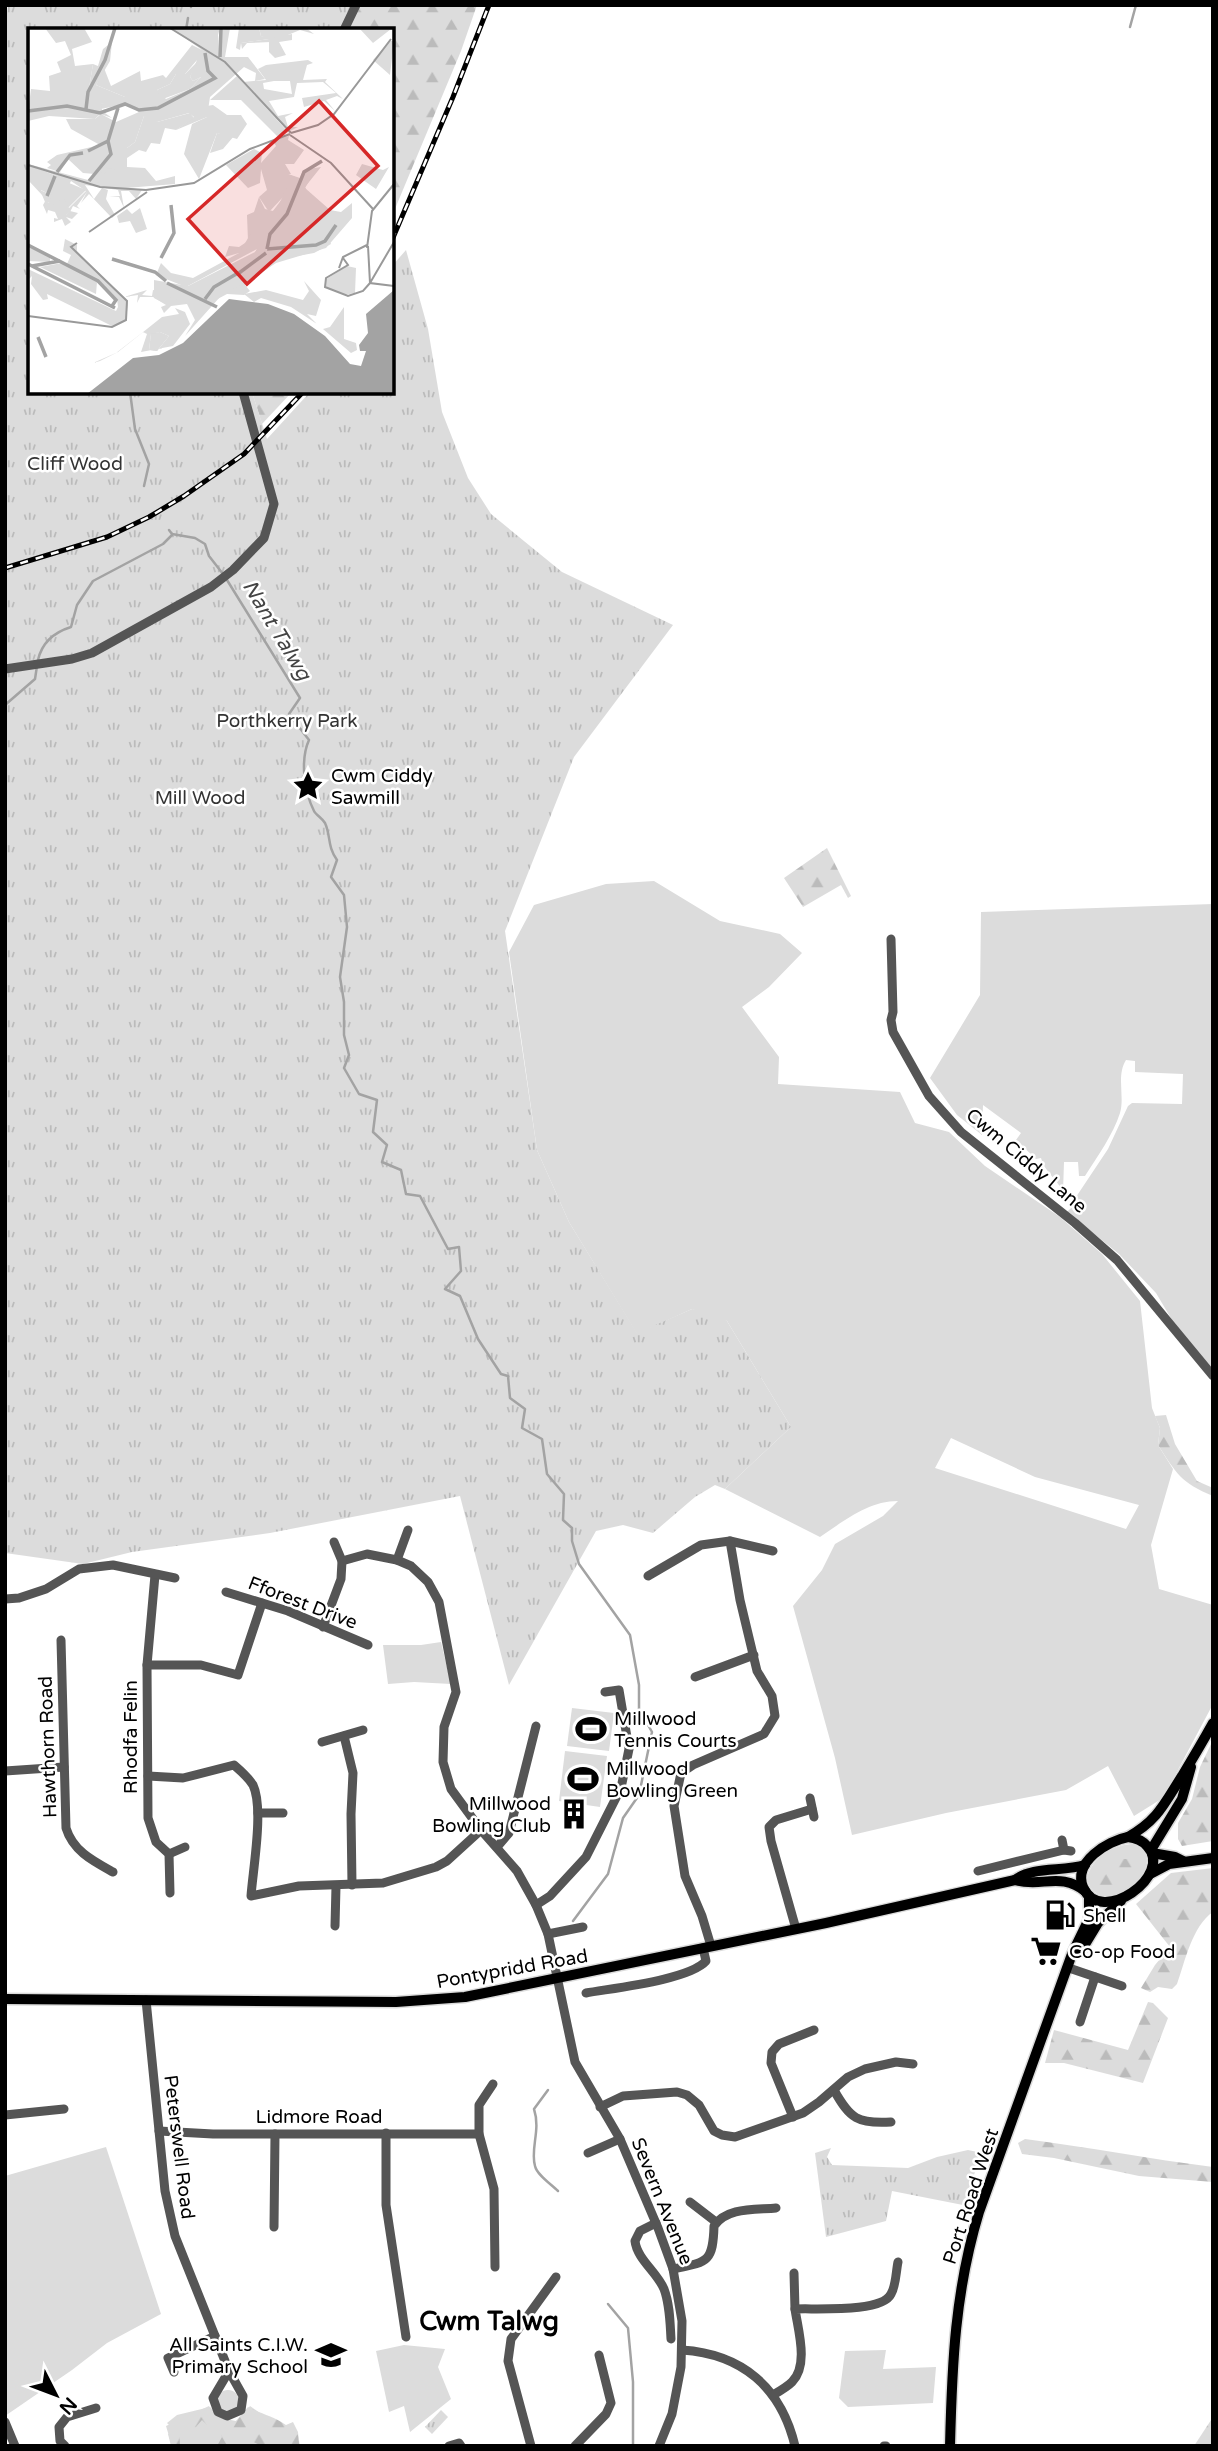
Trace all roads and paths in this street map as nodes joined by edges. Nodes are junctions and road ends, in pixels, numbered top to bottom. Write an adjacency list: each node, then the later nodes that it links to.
1 (356, 5): 2 (street)
2 (345, 28)
3 (244, 394): 4 (street)
4 (5, 668)
5 (891, 939): 6 (street, Cwm Ciddy Lane)
6 (1213, 1376)
7 (408, 1530): 11 (street)
8 (730, 1541): 10 (street); 14 (street); 22 (street)
9 (334, 1542): 12 (street)
10 (774, 1551)
11 (397, 1560): 12 (street); 38 (street, Severn Avenue)
12 (342, 1561): 19 (street)
13 (155, 1575): 15 (street); 17 (street); 23 (street, Rhodfa Felin)
14 (648, 1576)
15 (175, 1578)
16 (226, 1592): 18 (street, Fforest Drive)
17 (5, 1599)
18 (262, 1603): 19 (street, Fforest Drive); 23 (street)
19 (324, 1627): 21 (street, Fforest Drive)
20 (61, 1640): 32 (street, Hawthorn Road)
21 (369, 1645)
22 (754, 1655): 24 (street); 62 (street)
23 (147, 1665): 34 (street, Rhodfa Felin)
24 (695, 1677)
25 (605, 1692): 57 (street)
26 (1213, 1723): 31 (main road)
27 (536, 1726): 41 (street)
28 (363, 1730): 29 (street)
29 (344, 1736): 30 (street); 51 (street)
30 (322, 1742)
31 (1192, 1764): 39 (main road); 43 (main road)
32 (64, 1767): 33 (street); 48 (street, Hawthorn Road)
33 (5, 1772)
34 (148, 1776): 36 (street); 44 (street, Rhodfa Felin)
35 (810, 1798): 60 (street)
36 (258, 1813): 37 (street); 52 (street)
37 (283, 1813)
38 (481, 1830): 41 (street, Severn Avenue); 51 (street)
39 (1128, 1837): 43 (main road); 47 (main road)
40 (185, 1847): 44 (street)
41 (497, 1847): 57 (street, Severn Avenue)
42 (1066, 1847): 53 (street)
43 (1152, 1852): 46 (main road); 49 (main road)
44 (169, 1854): 54 (street)
45 (1213, 1858): 46 (main road)
46 (1183, 1861): 49 (main road)
47 (1085, 1864): 50 (main road, Pontypridd Road); 55 (main road)
48 (113, 1872)
49 (1150, 1874): 56 (main road)
50 (1015, 1880): 53 (main road, Pontypridd Road); 55 (main road, Pontypridd Road)
51 (352, 1885): 52 (street)
52 (335, 1886): 58 (street)
53 (990, 1886): 60 (main road, Pontypridd Road)
54 (170, 1893)
55 (1087, 1894): 56 (main road); 63 (main road, Port Road West)
56 (1127, 1896): 63 (main road, Port Road West)
57 (536, 1905): 61 (street, Severn Avenue)
58 (335, 1926)
59 (583, 1927): 61 (street)
60 (796, 1929): 62 (main road, Pontypridd Road)
61 (548, 1934): 65 (street, Severn Avenue)
62 (707, 1947): 65 (main road, Pontypridd Road); 67 (street)
63 (1069, 1968): 64 (street); 115 (main road, Port Road West)
64 (1095, 1977): 66 (street); 70 (street)
65 (557, 1979): 69 (main road, Pontypridd Road); 75 (street, Severn Avenue)
66 (1122, 1986)
67 (586, 1993)
68 (5, 1999): 69 (main road, Pontypridd Road)
69 (146, 2000): 80 (street, Peterswell Road)
70 (1080, 2022)
71 (814, 2030): 78 (street)
72 (913, 2064): 74 (street)
73 (493, 2084): 83 (street)
74 (834, 2090): 78 (street); 79 (street)
75 (600, 2107): 78 (street); 84 (street, Severn Avenue)
76 (64, 2109): 77 (street)
77 (5, 2115)
78 (793, 2117)
79 (891, 2122)
80 (159, 2131): 82 (street, Lidmore Road); 97 (street, Peterswell Road)
81 (386, 2133): 82 (street, Lidmore Road); 83 (street, Lidmore Road); 98 (street)
82 (275, 2134): 90 (street)
83 (479, 2134): 92 (street)
84 (620, 2139): 85 (street); 89 (street, Severn Avenue)
85 (588, 2153)
86 (690, 2202): 88 (street)
87 (776, 2208): 88 (street)
88 (716, 2222): 93 (street)
89 (656, 2223): 93 (street, Severn Avenue); 99 (street)
90 (274, 2227)
91 (898, 2262): 96 (street)
92 (495, 2267)
93 (673, 2269): 100 (street, Severn Avenue)
94 (794, 2273): 96 (street)
95 (556, 2277): 111 (street)
96 (796, 2309): 104 (street)
97 (215, 2336): 102 (street, Peterswell Road); 103 (street)
98 (406, 2337)
99 (671, 2339)
100 (682, 2350): 104 (street); 113 (street, Severn Avenue)
101 (599, 2355): 112 (street)
102 (229, 2371): 102 (street, Peterswell Road)
103 (174, 2372)
104 (774, 2395): 114 (street)
105 (96, 2408): 108 (street)
106 (5, 2422): 107 (street)
107 (15, 2446)
108 (65, 2446)
109 (449, 2446): 110 (street)
110 (461, 2446)
111 (531, 2446)
112 (575, 2446)
113 (659, 2446)
114 (795, 2446)
115 (950, 2446)

